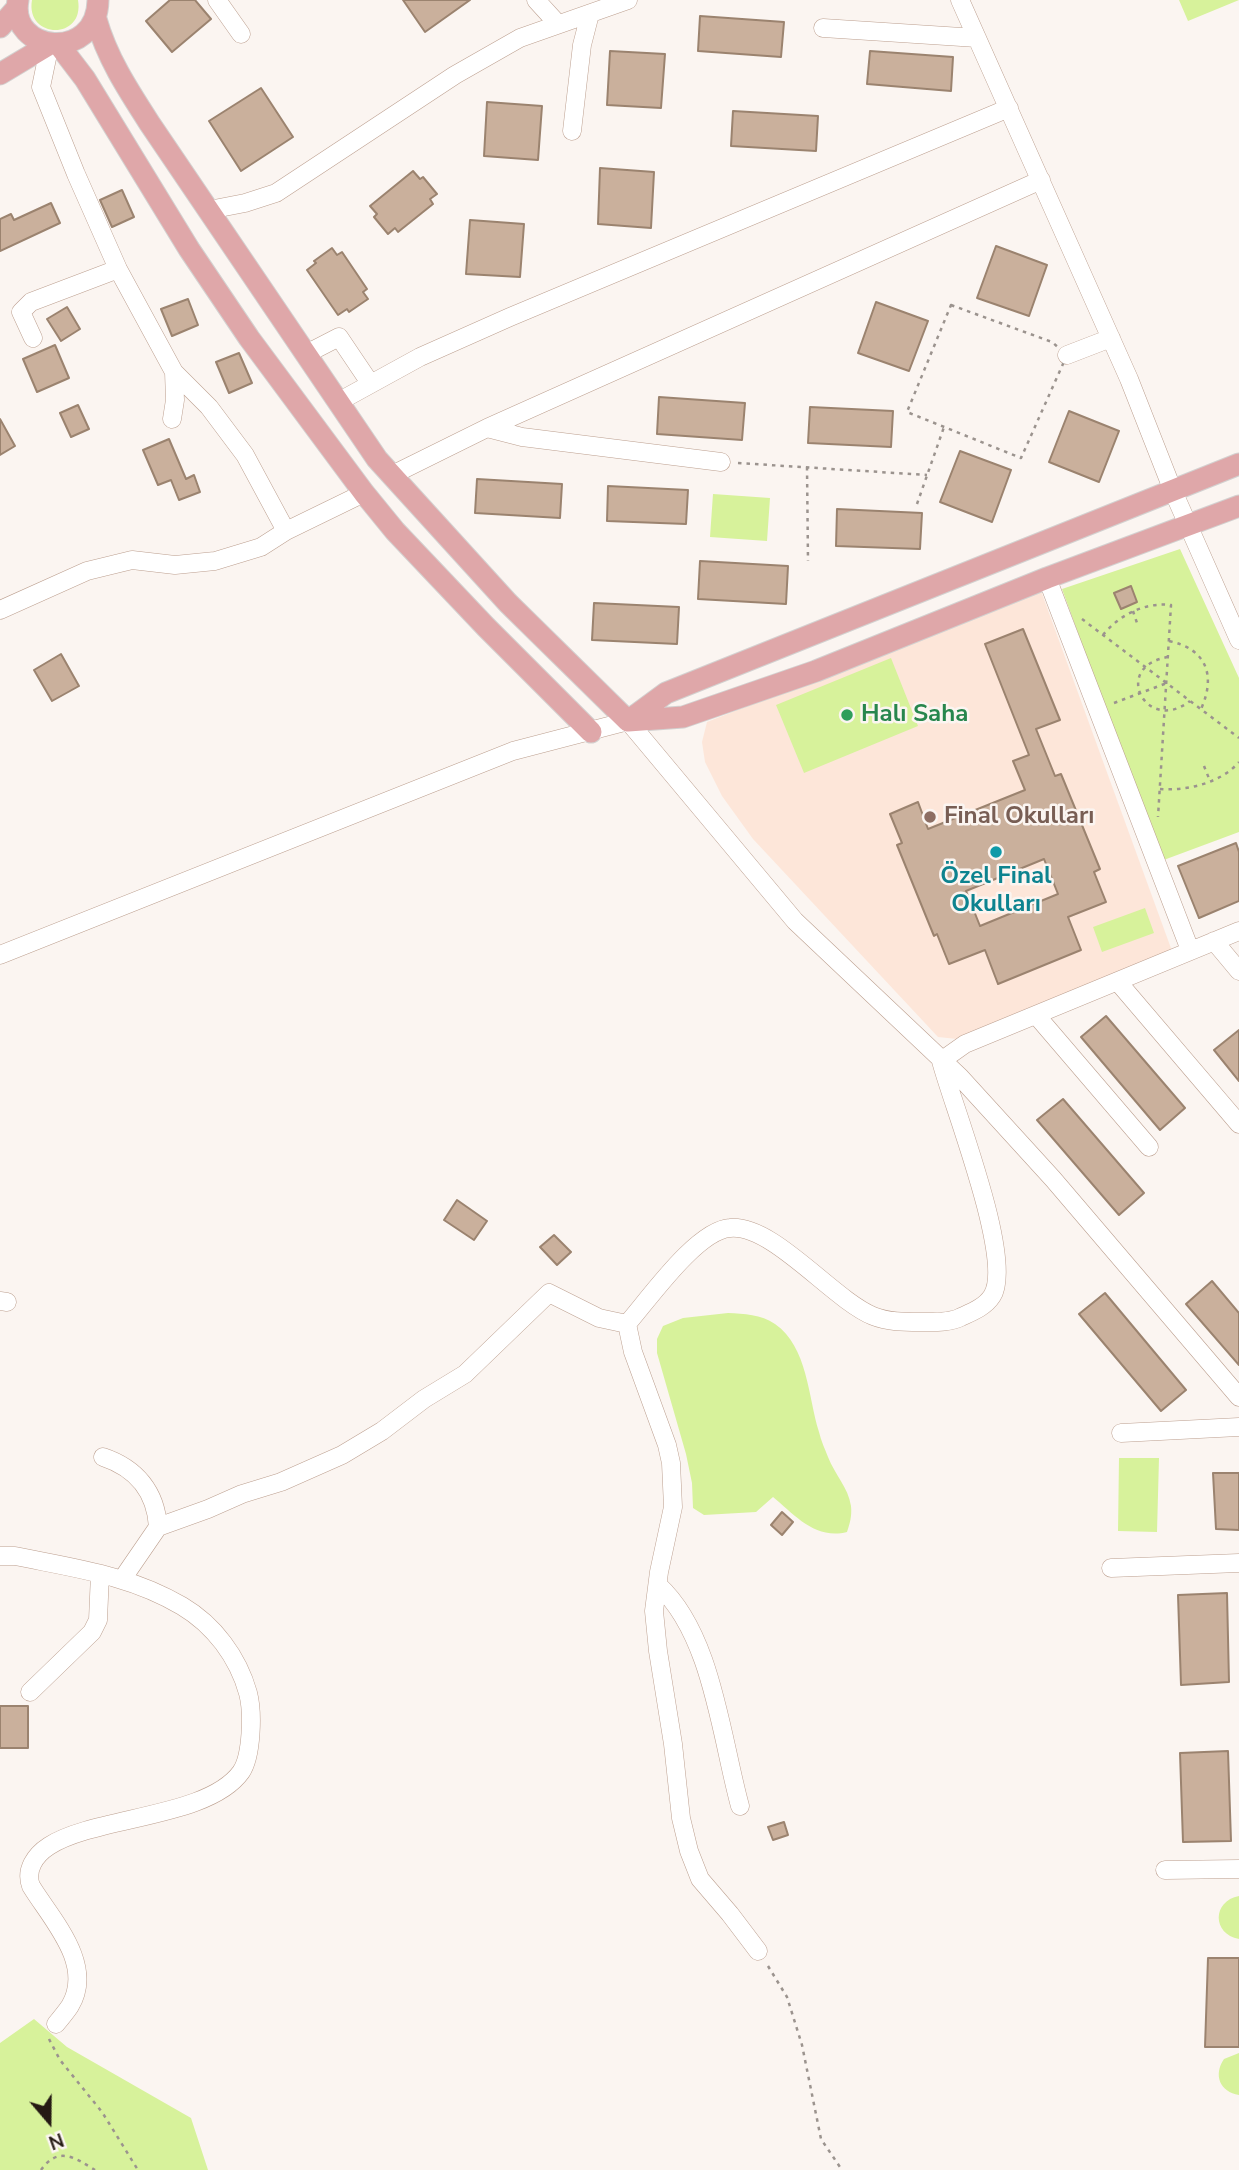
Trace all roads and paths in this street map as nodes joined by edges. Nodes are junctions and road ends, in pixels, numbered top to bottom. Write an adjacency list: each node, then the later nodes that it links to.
1 (217, 0): 11 (street)
2 (536, 0): 8 (street)
3 (628, 0): 7 (street)
4 (960, 0): 12 (street)
5 (17, 4): 9 (main road); 13 (main road)
6 (97, 10): 13 (main road); 18 (main road)
7 (590, 14): 8 (street); 16 (street)
8 (557, 23): 18 (street)
9 (0, 27)
10 (823, 28): 12 (street)
11 (241, 34)
12 (977, 38): 15 (street)
13 (54, 44): 14 (main road); 19 (street); 36 (main road)
14 (0, 74)
15 (1009, 108): 17 (street); 25 (street)
16 (572, 131)
17 (1041, 180): 21 (street); 29 (street)
18 (209, 210): 22 (main road)
19 (118, 269): 20 (street); 24 (street)
20 (33, 338)
21 (1111, 338): 23 (street); 35 (street)
22 (306, 354): 25 (street); 26 (main road)
23 (1067, 355): 28 (path); 28 (path)
24 (174, 372): 27 (street); 40 (street)
25 (370, 383): 26 (street)
26 (338, 402): 33 (main road)
27 (172, 419)
28 (944, 427): 34 (path)
29 (487, 428): 30 (street); 33 (street)
30 (721, 462): 32 (path)
31 (1239, 464): 35 (main road)
32 (807, 467): 34 (path); 41 (path)
33 (392, 475): 57 (main road)
34 (927, 475): 37 (path)
35 (1173, 491): 39 (street); 57 (main road)
36 (364, 493): 40 (street); 58 (main road)
37 (917, 504)
38 (1239, 506): 39 (main road)
39 (1189, 527): 42 (main road); 47 (street)
40 (286, 531): 43 (street)
41 (808, 561)
42 (1051, 588): 46 (path); 54 (street); 57 (main road)
43 (0, 610)
44 (1133, 611): 45 (path); 46 (path); 48 (path)
45 (1137, 623)
46 (1103, 635): 50 (path)
47 (1239, 640)
48 (1169, 641): 49 (path); 55 (path)
49 (1168, 657): 50 (path); 51 (path)
50 (1144, 667): 51 (path); 52 (path)
51 (1167, 683): 52 (path); 53 (path); 56 (path)
52 (1140, 693): 54 (path); 56 (path)
53 (1190, 701): 55 (path); 56 (path)
54 (1098, 709): 67 (street)
55 (1201, 709): 59 (path)
56 (1165, 712): 63 (path)
57 (628, 721): 58 (street); 72 (street)
58 (591, 732): 68 (street)
59 (1239, 738)
60 (1239, 762): 62 (path)
61 (1204, 766): 62 (path)
62 (1210, 781): 63 (path)
63 (1160, 789): 64 (path)
64 (1158, 817)
65 (1239, 931): 66 (street)
66 (1214, 941): 67 (street); 69 (street)
67 (1190, 950): 70 (street)
68 (0, 955)
69 (1239, 971)
70 (1118, 982): 71 (street); 73 (street)
71 (1036, 1015): 72 (street); 74 (street)
72 (941, 1060): 75 (street); 76 (street)
73 (1239, 1124)
74 (1149, 1147)
75 (627, 1324): 80 (street); 86 (street)
76 (1239, 1397)
77 (1239, 1427): 78 (street)
78 (1121, 1433)
79 (103, 1457): 80 (street)
80 (158, 1527): 85 (street)
81 (0, 1556): 84 (street)
82 (1239, 1563): 83 (street)
83 (1111, 1567)
84 (100, 1574): 85 (street); 87 (street)
85 (123, 1578): 92 (street)
86 (658, 1585): 88 (street); 91 (street)
87 (30, 1692)
88 (740, 1806)
89 (1166, 1870): 90 (street)
90 (1239, 1870)
91 (758, 1951): 96 (path)
92 (56, 2024): 95 (path)
93 (41, 2170): 94 (path)
94 (94, 2170)
95 (138, 2170)
96 (842, 2170)

